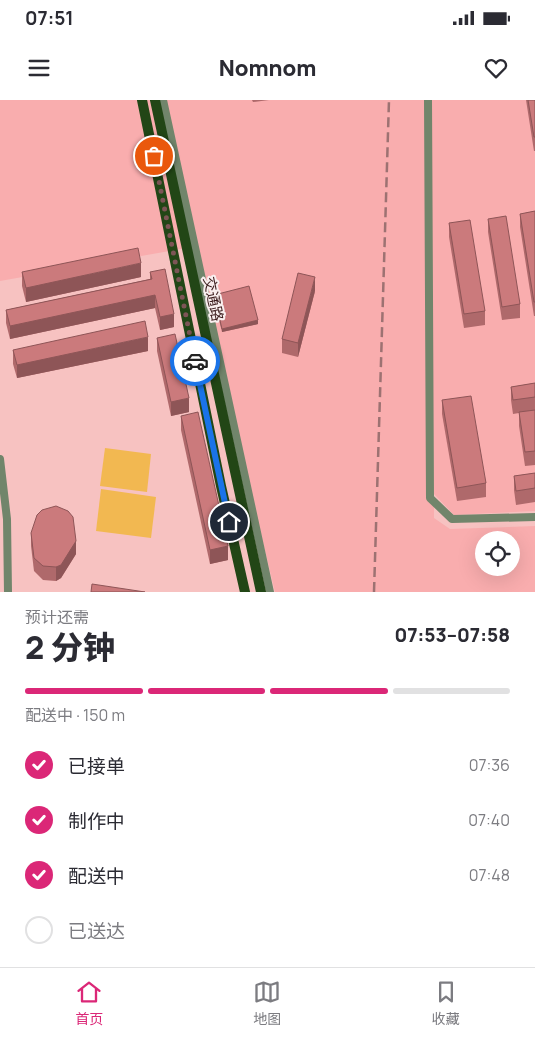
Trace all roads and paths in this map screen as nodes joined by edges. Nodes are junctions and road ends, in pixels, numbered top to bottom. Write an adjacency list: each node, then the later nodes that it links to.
1 (142, 100): 8 (main road, 交通路)
2 (155, 100): 9 (main road, 交通路)
3 (163, 100): 10 (street)
4 (428, 100): 6 (street)
5 (0, 459): 7 (street)
6 (535, 517)
7 (8, 592)
8 (245, 592)
9 (261, 592)
10 (270, 592)

